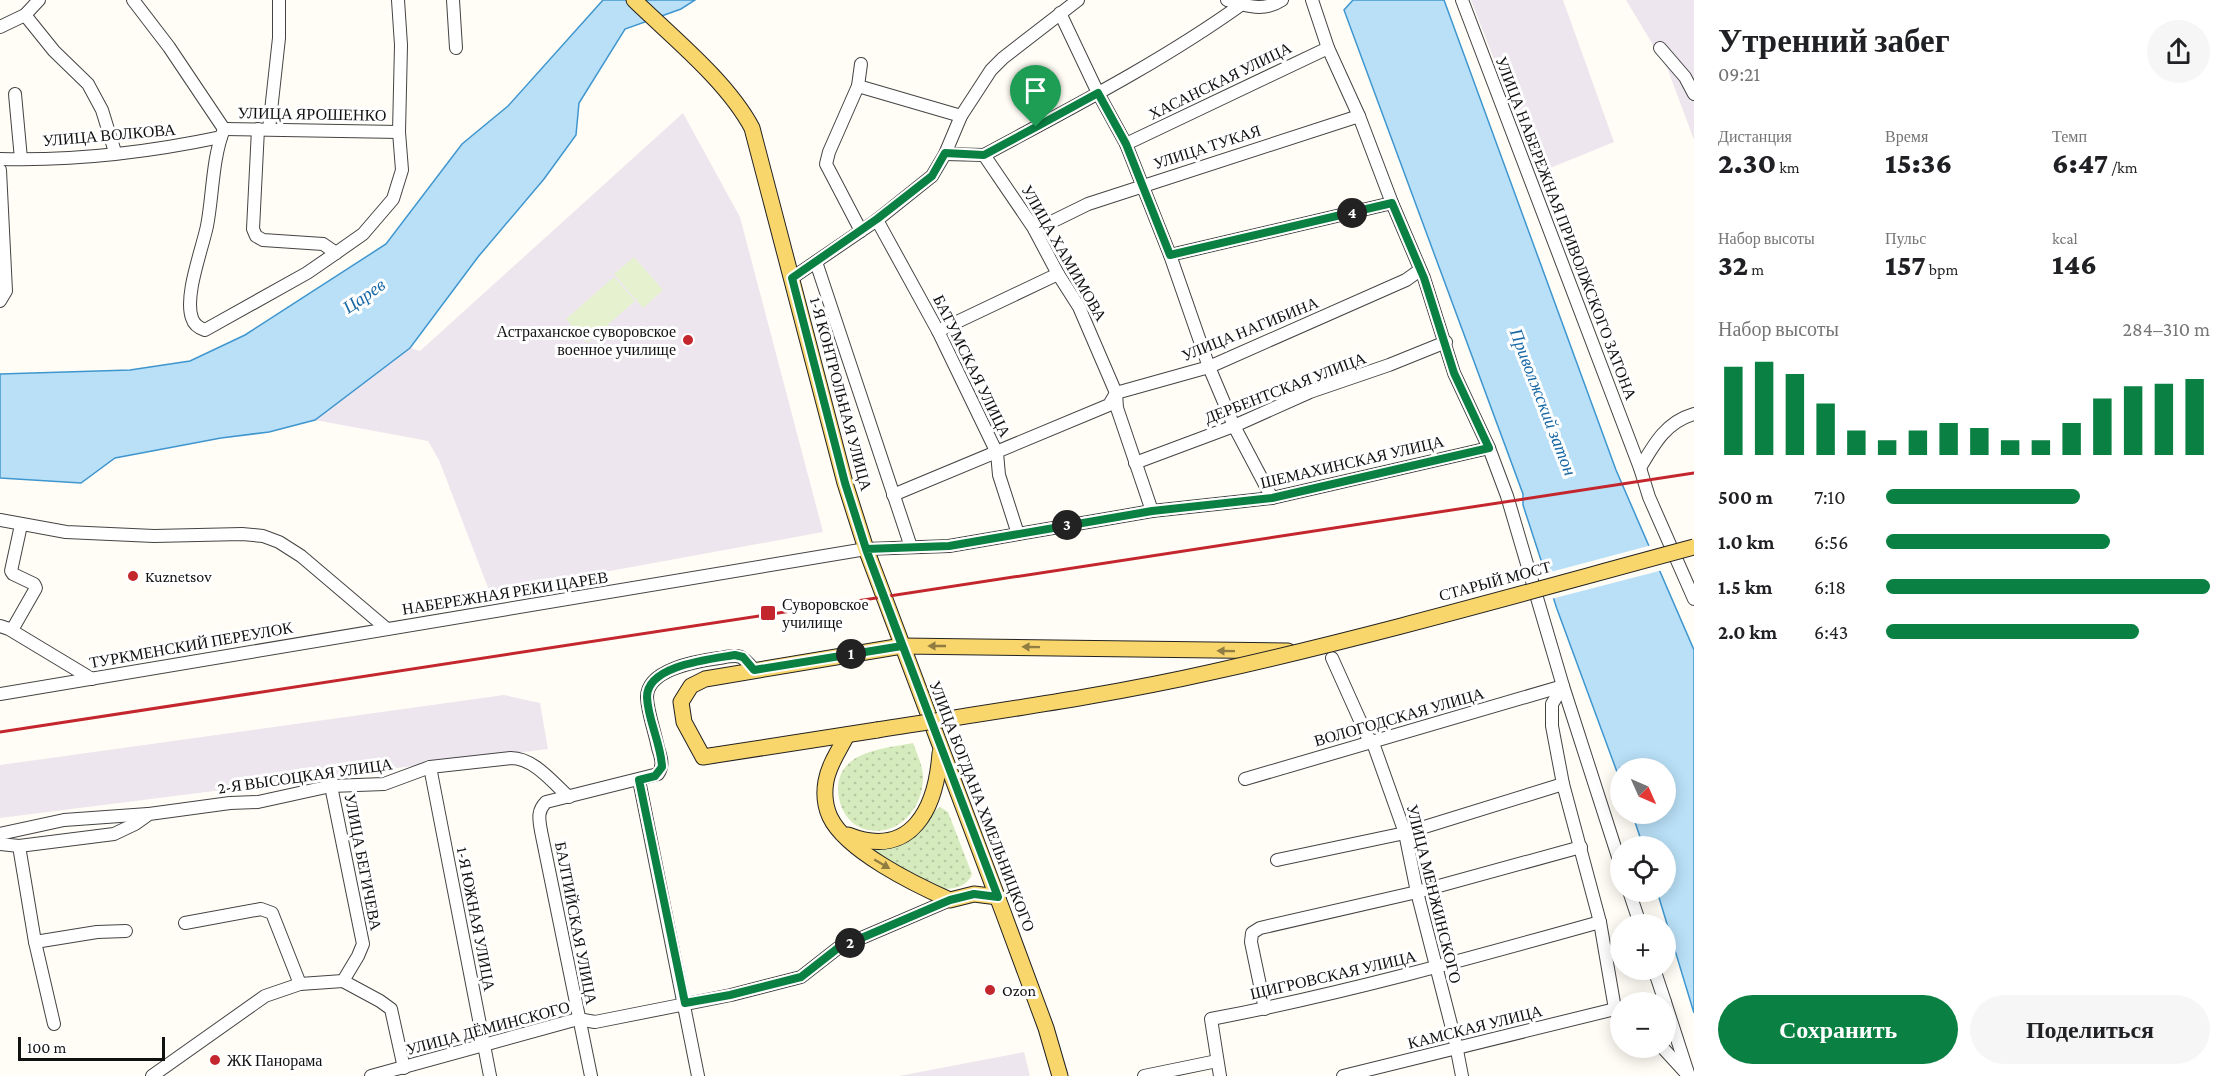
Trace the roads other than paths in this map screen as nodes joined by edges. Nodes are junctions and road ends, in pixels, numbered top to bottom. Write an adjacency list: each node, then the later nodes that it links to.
1 (39, 0): 14 (street)
2 (133, 0): 28 (street)
3 (279, 0): 26 (street)
4 (398, 0): 27 (street)
5 (453, 0): 16 (street)
6 (634, 0): 46 (main road, 1-Я КОНТРОЛЬНАЯ УЛИЦА)
7 (1078, 0): 13 (street)
8 (1227, 0): 12 (street)
9 (1282, 0): 12 (street)
10 (1312, 0): 17 (street)
11 (1462, 0): 57 (street, УЛИЦА НАБЕРЕЖНАЯ ПРИВОЛЖСКОГО ЗАТОНА)
12 (1242, 4): 21 (street)
13 (1060, 13): 21 (street); 24 (street)
14 (25, 15): 15 (street); 30 (street)
15 (0, 27)
16 (456, 48)
17 (1328, 48): 25 (street); 29 (street, ХАСАНСКАЯ УЛИЦА)
18 (1660, 48): 23 (street)
19 (861, 64): 20 (street)
20 (858, 86): 24 (street); 40 (street)
21 (1098, 93): 29 (street); 32 (street)
22 (15, 94): 34 (street)
23 (1694, 94)
24 (961, 116): 31 (street)
25 (1359, 116): 36 (street, УЛИЦА ТУКАЯ); 37 (street)
26 (263, 129): 27 (street, УЛИЦА ЯРОШЕНКО); 28 (street, УЛИЦА ЯРОШЕНКО); 41 (street)
27 (399, 132): 41 (street)
28 (222, 133): 30 (street, УЛИЦА ВОЛКОВА); 41 (street)
29 (1126, 144): 36 (street)
30 (115, 152): 34 (street, УЛИЦА ВОЛКОВА)
31 (945, 153): 32 (street); 38 (street)
32 (984, 155): 39 (street, УЛИЦА ХАМИМОВА)
33 (0, 159): 34 (street, УЛИЦА ВОЛКОВА)
34 (21, 159)
35 (0, 170): 47 (street)
36 (1143, 184): 39 (street, УЛИЦА ТУКАЯ); 42 (street)
37 (1392, 203): 42 (street); 44 (street)
38 (877, 219): 40 (street); 48 (street, БАТУМСКАЯ УЛИЦА)
39 (1035, 230): 45 (street, УЛИЦА ХАМИМОВА)
40 (861, 231): 43 (street)
41 (336, 253)
42 (1170, 255): 50 (street)
43 (816, 262): 46 (street); 58 (street)
44 (1420, 270): 49 (street); 50 (street, УЛИЦА НАГИБИНА)
45 (1058, 274): 48 (street); 51 (street, УЛИЦА ХАМИМОВА)
46 (792, 278): 66 (main road, 1-Я КОНТРОЛЬНАЯ УЛИЦА)
47 (3, 296)
48 (938, 331): 55 (street, БАТУМСКАЯ УЛИЦА)
49 (1446, 342): 53 (street, ДЕРБЕНТСКАЯ УЛИЦА); 54 (street)
50 (1209, 367): 51 (street, УЛИЦА НАГИБИНА); 53 (street)
51 (1116, 393): 55 (street, УЛИЦА НАГИБИНА); 56 (street, УЛИЦА ХАМИМОВА)
52 (1694, 414): 57 (street)
53 (1234, 426): 56 (street, ДЕРБЕНТСКАЯ УЛИЦА); 59 (street)
54 (1489, 448): 59 (street, ШЕМАХИНСКАЯ УЛИЦА); 75 (street)
55 (997, 453): 58 (street, УЛИЦА НАГИБИНА); 63 (street, БАТУМСКАЯ УЛИЦА)
56 (1135, 463): 60 (street, УЛИЦА ХАМИМОВА)
57 (1640, 468): 67 (street, УЛИЦА НАБЕРЕЖНАЯ ПРИВОЛЖСКОГО ЗАТОНА)
58 (893, 495): 64 (street)
59 (1272, 498): 60 (street, ШЕМАХИНСКАЯ УЛИЦА)
60 (1152, 511): 63 (street, ШЕМАХИНСКАЯ УЛИЦА)
61 (0, 520): 62 (street, НАБЕРЕЖНАЯ РЕКИ ЦАРЕВ)
62 (21, 525): 68 (street); 69 (street, НАБЕРЕЖНАЯ РЕКИ ЦАРЕВ)
63 (1018, 534): 64 (street, ШЕМАХИНСКАЯ УЛИЦА)
64 (911, 547): 66 (street, ШЕМАХИНСКАЯ УЛИЦА)
65 (1694, 548): 71 (main road, СТАРЫЙ МОСТ, bridge)
66 (866, 549): 69 (street, НАБЕРЕЖНАЯ РЕКИ ЦАРЕВ); 70 (main road, УЛИЦА БОГДАНА ХМЕЛЬНИЦКОГО)
67 (1694, 599)
68 (6, 628): 74 (street)
69 (387, 629): 74 (street, ТУРКМЕНСКИЙ ПЕРЕУЛОК)
70 (902, 646): 71 (main road, one-way to 70, bridge); 73 (main road); 79 (main road, УЛИЦА БОГДАНА ХМЕЛЬНИЦКОГО)
71 (1306, 650): 77 (main road, bridge)
72 (1332, 658): 78 (street, УЛИЦА МЕНЖИНСКОГО)
73 (754, 670): 77 (main road); 82 (street)
74 (92, 679): 76 (street, ТУРКМЕНСКИЙ ПЕРЕУЛОК)
75 (1563, 686): 78 (street, ВОЛОГОДСКАЯ УЛИЦА); 83 (street); 92 (street)
76 (0, 694)
77 (848, 735): 89 (main road)
78 (1373, 743): 81 (street, ВОЛОГОДСКАЯ УЛИЦА); 90 (street, УЛИЦА МЕНЖИНСКОГО)
79 (941, 747): 85 (main road, УЛИЦА БОГДАНА ХМЕЛЬНИЦКОГО); 87 (main road)
80 (430, 767): 84 (street, 2-Я ВЫСОЦКАЯ УЛИЦА); 86 (street, 2-Я ВЫСОЦКАЯ УЛИЦА); 114 (street, 1-Я ЮЖНАЯ УЛИЦА)
81 (1245, 779)
82 (639, 780): 86 (street); 108 (street)
83 (1563, 784): 90 (street); 95 (street)
84 (332, 786): 88 (street, 2-Я ВЫСОЦКАЯ УЛИЦА); 105 (street, УЛИЦА БЕГИЧЕВА)
85 (960, 796): 87 (main road); 98 (main road, УЛИЦА БОГДАНА ХМЕЛЬНИЦКОГО)
86 (569, 797): 111 (street, БАЛТИЙСКАЯ УЛИЦА)
87 (927, 807): 89 (main road)
88 (149, 814): 91 (street); 94 (street, 2-Я ВЫСОЦКАЯ УЛИЦА)
89 (837, 827): 99 (main road, one-way to 99)
90 (1405, 832): 96 (street); 97 (street, УЛИЦА МЕНЖИНСКОГО)
91 (0, 834)
92 (1611, 836)
93 (0, 844): 94 (street, 2-Я ВЫСОЦКАЯ УЛИЦА)
94 (19, 846): 103 (street)
95 (1581, 847): 97 (street); 100 (street)
96 (1277, 860)
97 (1417, 892): 104 (street, УЛИЦА МЕНЖИНСКОГО); 109 (street)
98 (998, 897): 99 (main road); 124 (main road, УЛИЦА БОГДАНА ХМЕЛЬНИЦКОГО)
99 (950, 900): 108 (street, УЛИЦА ДЁМИНСКОГО)
100 (1599, 922): 104 (street, ЩИГРОВСКАЯ УЛИЦА); 107 (street)
101 (185, 923): 106 (street)
102 (126, 931): 103 (street)
103 (35, 942): 112 (street)
104 (1435, 968): 109 (street, ЩИГРОВСКАЯ УЛИЦА); 115 (street, УЛИЦА МЕНЖИНСКОГО)
105 (343, 981): 106 (street); 118 (street)
106 (300, 984): 119 (street)
107 (1613, 992)
108 (685, 1003): 111 (street, УЛИЦА ДЁМИНСКОГО); 123 (street)
109 (1265, 1009): 117 (street, ЩИГРОВСКАЯ УЛИЦА)
110 (1610, 1013): 115 (street, КАМСКАЯ УЛИЦА)
111 (578, 1019): 114 (street, УЛИЦА ДЁМИНСКОГО); 122 (street, БАЛТИЙСКАЯ УЛИЦА)
112 (54, 1024)
113 (1676, 1037): 129 (street)
114 (483, 1044): 118 (street, УЛИЦА ДЁМИНСКОГО); 121 (street, 1-Я ЮЖНАЯ УЛИЦА)
115 (1456, 1049): 127 (street, КАМСКАЯ УЛИЦА); 128 (street, УЛИЦА МЕНЖИНСКОГО)
116 (1672, 1058): 129 (street)
117 (1217, 1061): 125 (street); 126 (street)
118 (404, 1068): 120 (street, УЛИЦА ДЁМИНСКОГО)
119 (152, 1076)
120 (371, 1076)
121 (490, 1076)
122 (591, 1076)
123 (698, 1076)
124 (1060, 1076)
125 (1143, 1076)
126 (1220, 1076)
127 (1343, 1076)
128 (1462, 1076)
129 (1688, 1076)

